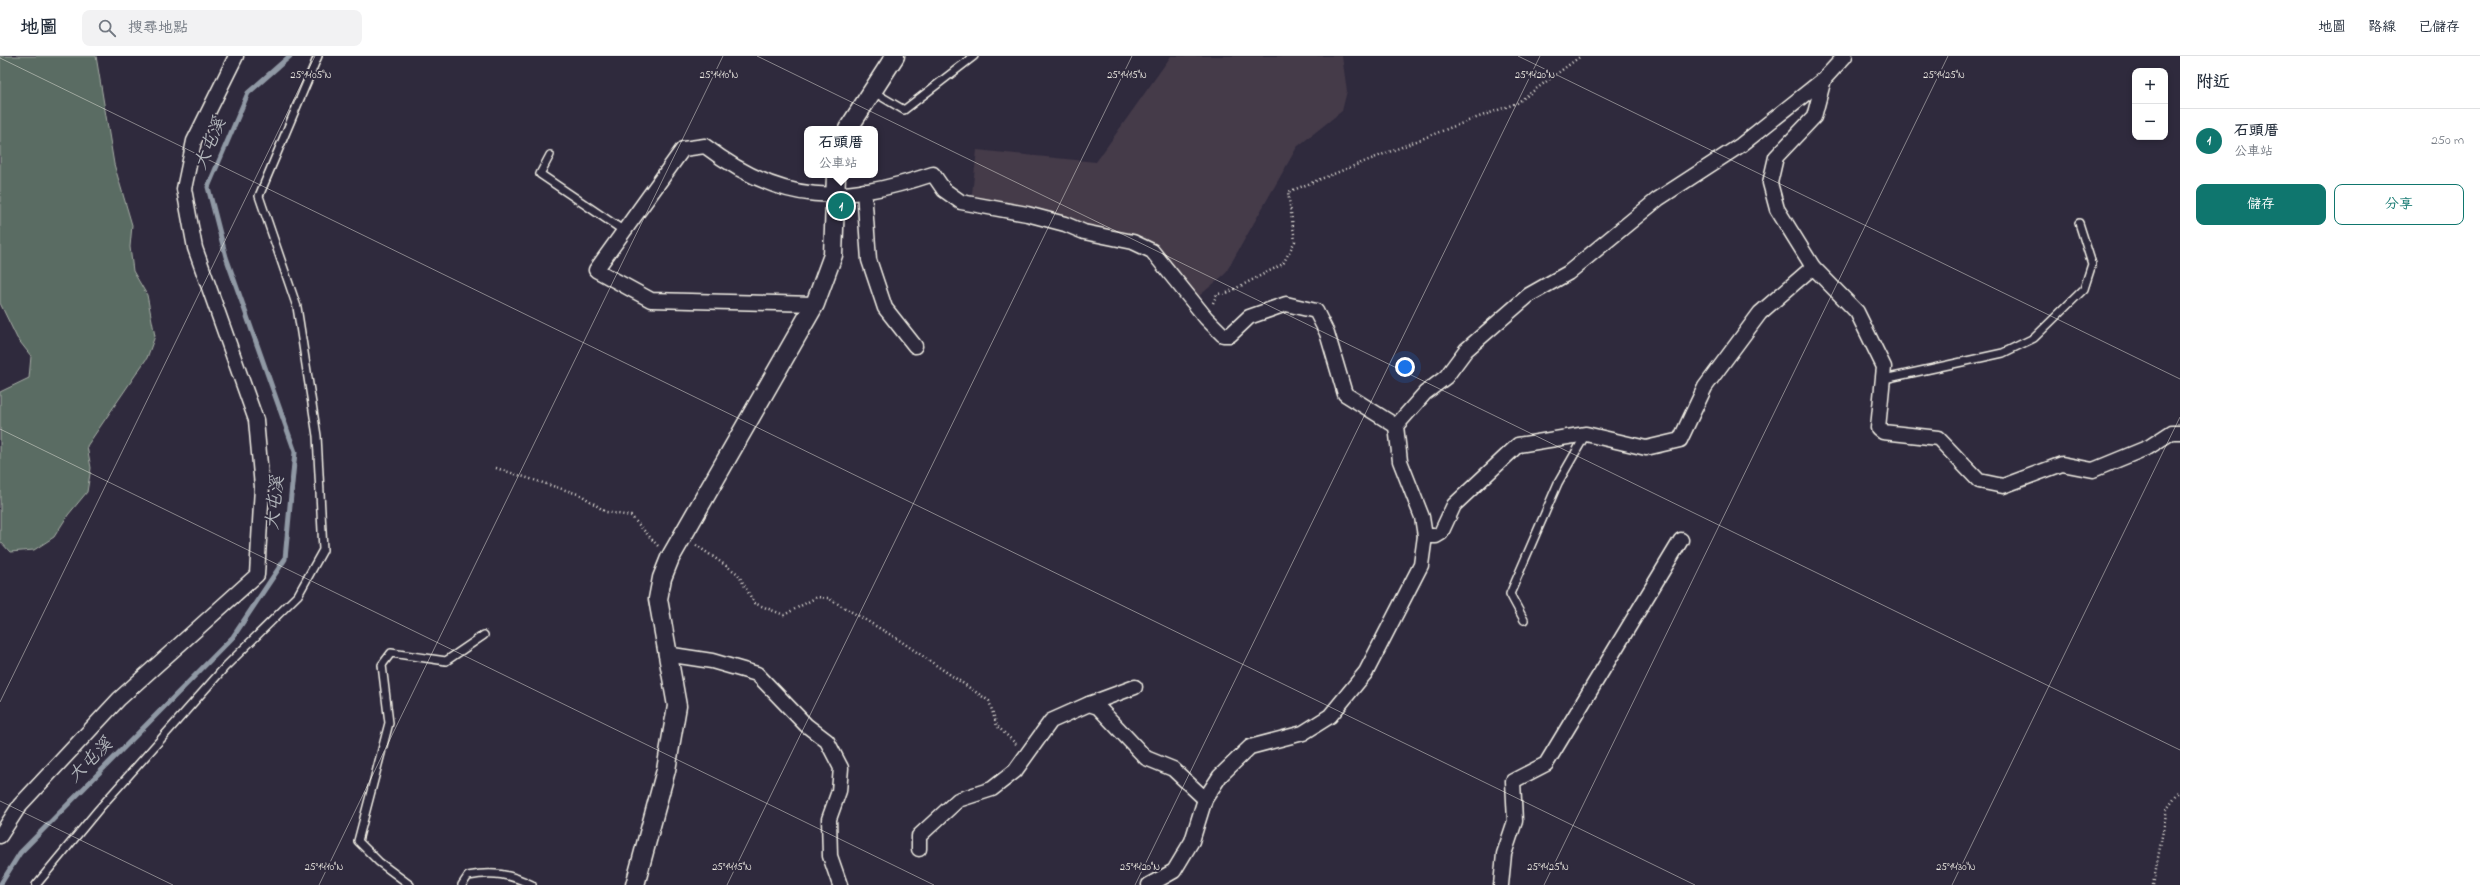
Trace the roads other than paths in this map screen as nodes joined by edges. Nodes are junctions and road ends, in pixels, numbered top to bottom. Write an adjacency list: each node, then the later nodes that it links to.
1 (236, 56): 30 (street)
2 (318, 56): 32 (lane)
3 (895, 56): 7 (street)
4 (974, 56): 7 (lane)
5 (1845, 56): 6 (street)
6 (1824, 79): 15 (street); 19 (street)
7 (871, 91): 8 (street)
8 (850, 126)
9 (550, 155): 14 (lane)
10 (836, 178): 12 (street)
11 (864, 191): 12 (street); 17 (street); 19 (street)
12 (834, 194): 14 (street); 16 (street)
13 (2079, 223): 18 (lane)
14 (624, 231): 16 (street)
15 (1813, 267): 18 (street); 21 (street)
16 (815, 304): 26 (street)
17 (915, 346)
18 (1884, 379): 20 (street)
19 (1396, 426): 22 (street)
20 (2180, 432)
21 (1586, 434): 22 (street); 24 (lane)
22 (1425, 536): 29 (street)
23 (1681, 540): 39 (street)
24 (1524, 620)
25 (484, 635): 33 (lane)
26 (666, 654): 36 (street); 37 (street)
27 (1135, 687): 28 (street)
28 (1088, 704): 29 (street); 31 (street)
29 (1205, 799): 38 (street)
30 (0, 836)
31 (919, 849)
32 (36, 885)
33 (410, 885)
34 (462, 885): 35 (lane)
35 (532, 885)
36 (635, 885)
37 (840, 885)
38 (1149, 885)
39 (1501, 885)

